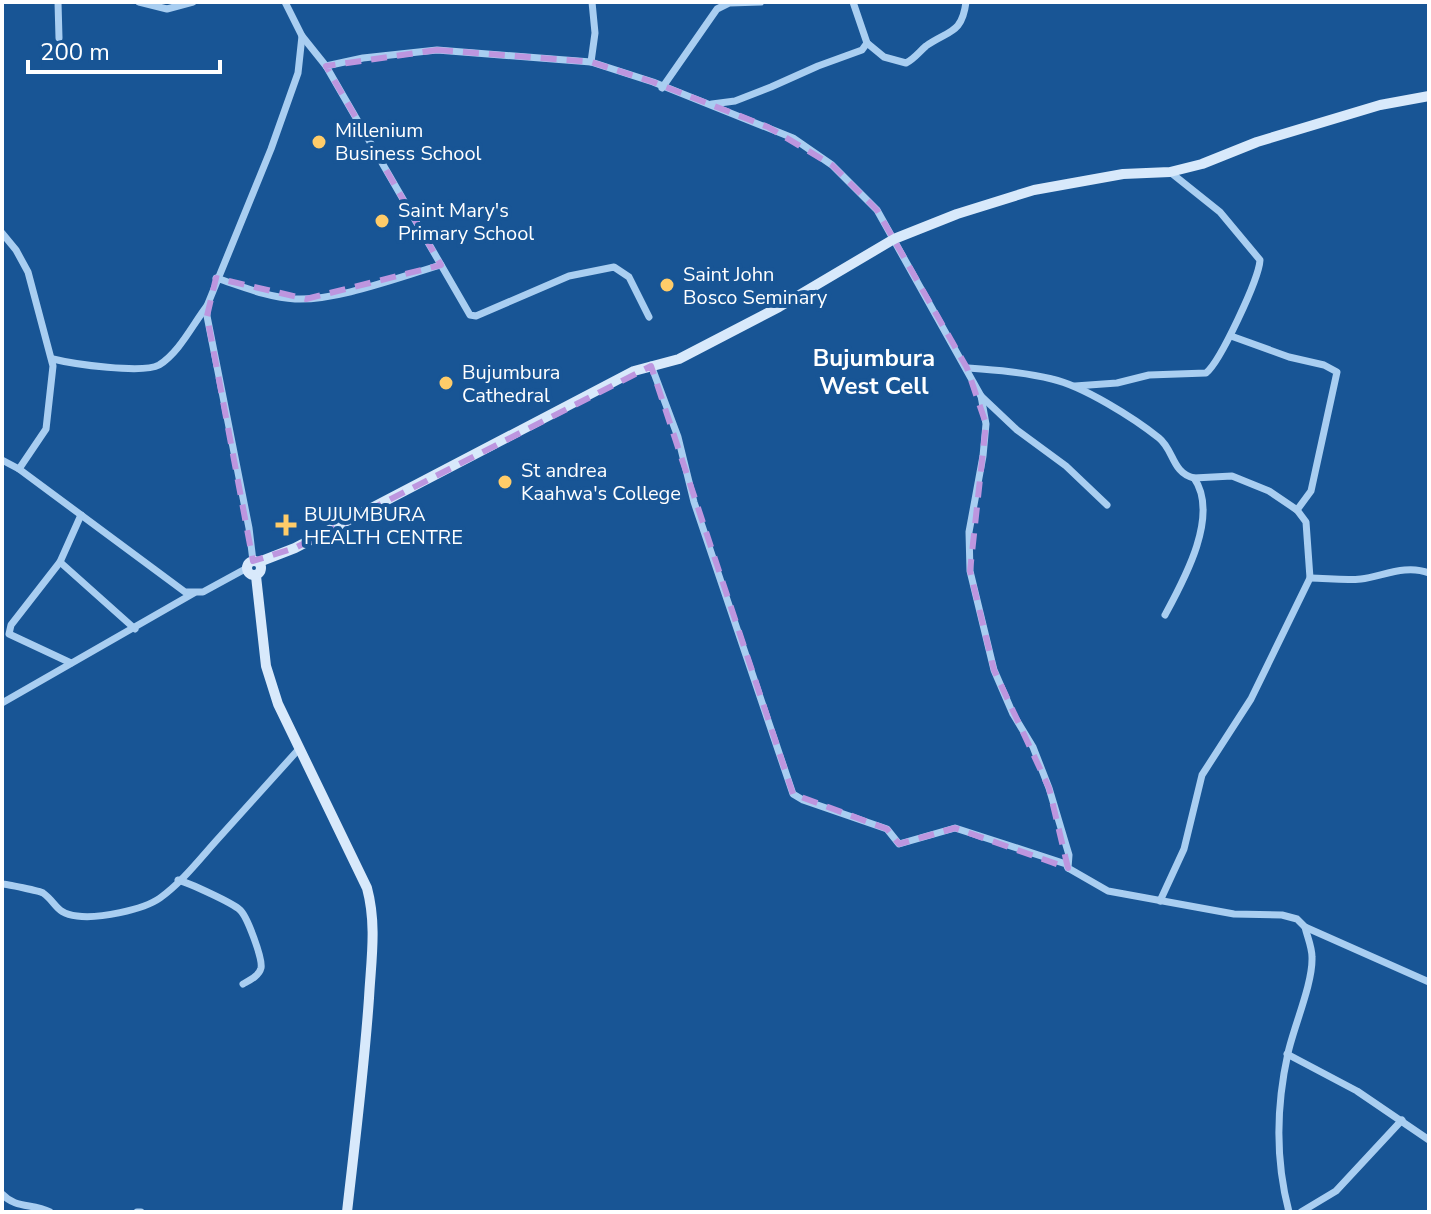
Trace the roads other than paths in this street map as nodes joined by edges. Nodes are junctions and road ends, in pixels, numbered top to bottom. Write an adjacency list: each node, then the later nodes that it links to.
1 (58, 2): 10 (street)
2 (139, 2): 3 (street)
3 (193, 2)
4 (285, 2): 9 (street)
5 (592, 2): 12 (street)
6 (761, 2): 14 (street)
7 (853, 2): 11 (street)
8 (966, 2): 11 (street)
9 (302, 36): 13 (street); 21 (street)
10 (59, 38)
11 (867, 43): 16 (street)
12 (591, 62): 13 (street); 14 (street)
13 (326, 66): 20 (street)
14 (662, 88): 16 (street)
15 (1429, 96): 17 (street)
16 (710, 104): 19 (street)
17 (1170, 172): 19 (street); 24 (street)
18 (2, 233): 25 (street)
19 (894, 239): 26 (street); 27 (street)
20 (441, 265): 21 (street); 23 (street)
21 (216, 278): 22 (street)
22 (207, 306): 25 (street); 37 (street)
23 (649, 317)
24 (1231, 336): 28 (street); 34 (street)
25 (53, 359): 31 (street)
26 (651, 365): 37 (street); 46 (street)
27 (967, 368): 28 (street); 29 (street)
28 (1075, 386): 32 (street)
29 (981, 396): 33 (street); 46 (street)
30 (2, 460): 31 (street)
31 (19, 469): 35 (street)
32 (1194, 478): 34 (street); 41 (street)
33 (1107, 505)
34 (1297, 510): 39 (street)
35 (81, 515): 36 (street); 40 (street)
36 (60, 562): 42 (street); 43 (street)
37 (254, 567): 40 (street); 45 (street)
38 (1429, 573): 39 (street)
39 (1310, 578): 49 (street)
40 (194, 593): 42 (street)
41 (1165, 615)
42 (135, 629): 43 (street)
43 (71, 663): 44 (street)
44 (2, 703)
45 (298, 750): 47 (street); 58 (street)
46 (1068, 868): 49 (street)
47 (178, 880): 48 (street); 52 (street)
48 (2, 884)
49 (1160, 901): 50 (street)
50 (1305, 927): 51 (street); 53 (street)
51 (1429, 982)
52 (243, 984)
53 (1287, 1054): 54 (street); 59 (street)
54 (1402, 1120): 55 (street); 60 (street)
55 (1429, 1140)
56 (2, 1194): 57 (street)
57 (50, 1212)
58 (347, 1212)
59 (1289, 1212)
60 (1301, 1212)

